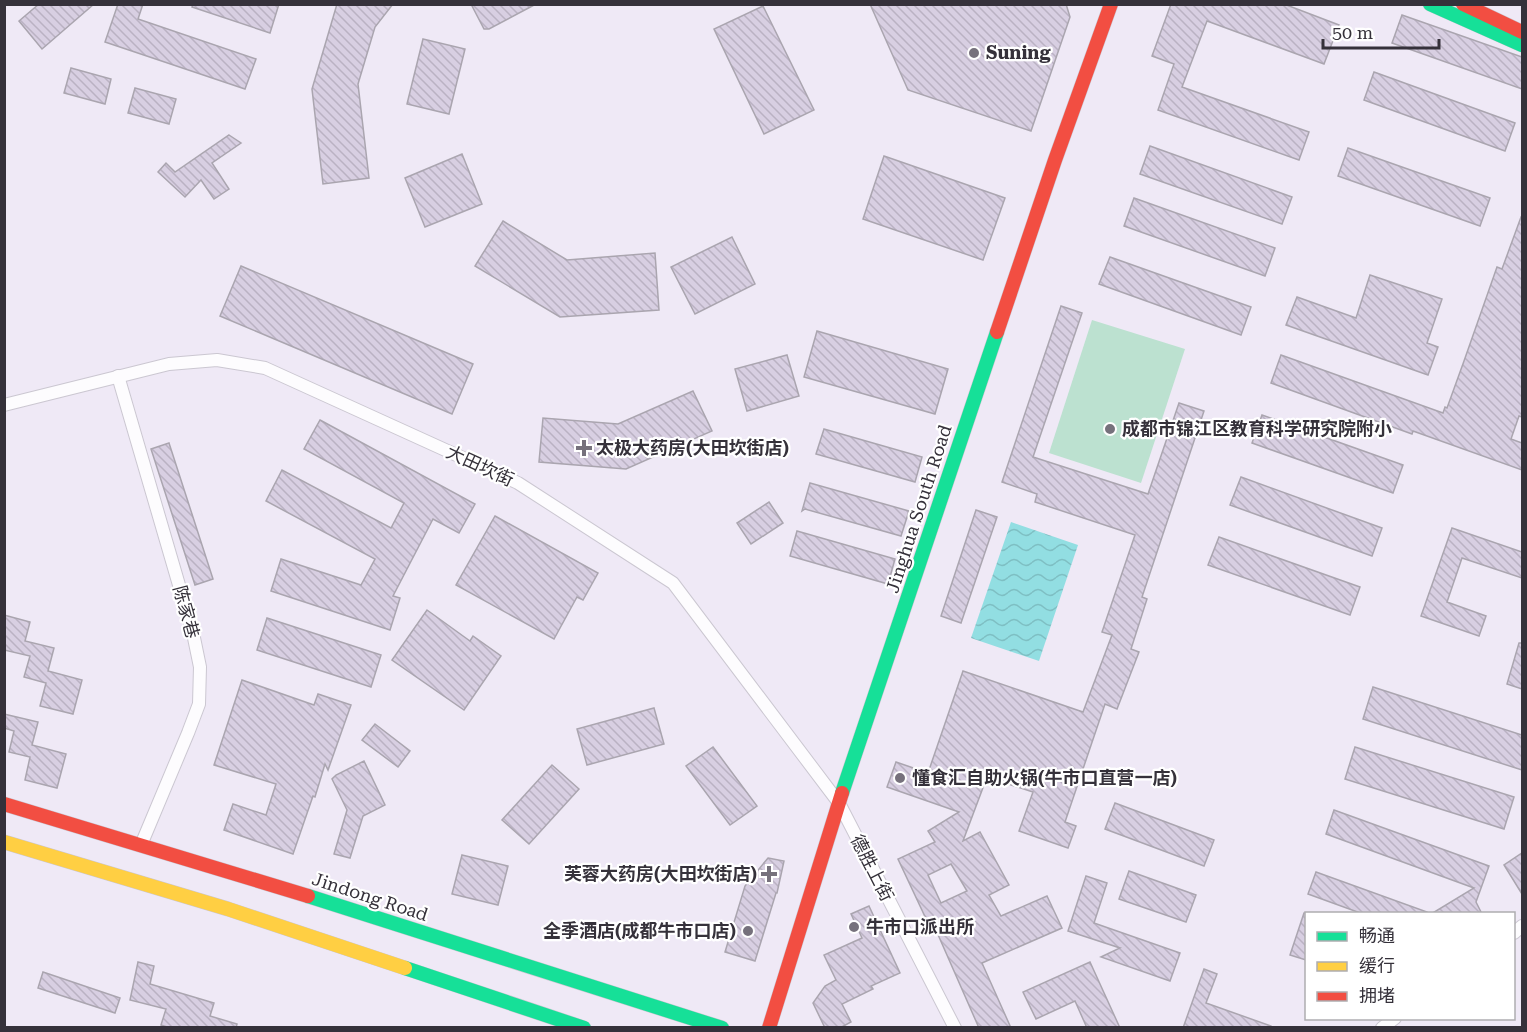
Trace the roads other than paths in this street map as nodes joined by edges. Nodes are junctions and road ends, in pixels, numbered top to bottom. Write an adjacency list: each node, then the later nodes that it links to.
1 (1112, 4): 10 (main road, Jinghua South Road)
2 (1430, 4): 7 (main road)
3 (1463, 4): 6 (main road)
4 (1480, 4): 5 (main road)
5 (1522, 20)
6 (1522, 32)
7 (1522, 45)
8 (118, 376): 9 (street, 大田坎街); 10 (street, 大田坎街); 13 (street, 陈家巷)
9 (4, 405)
10 (839, 803): 16 (main road, Jinghua South Road); 17 (street, 德胜上街)
11 (4, 804): 13 (main road, Jindong Road)
12 (4, 843): 14 (main road)
13 (141, 845): 15 (main road, Jindong Road)
14 (584, 1028)
15 (722, 1028)
16 (769, 1028)
17 (955, 1028)

